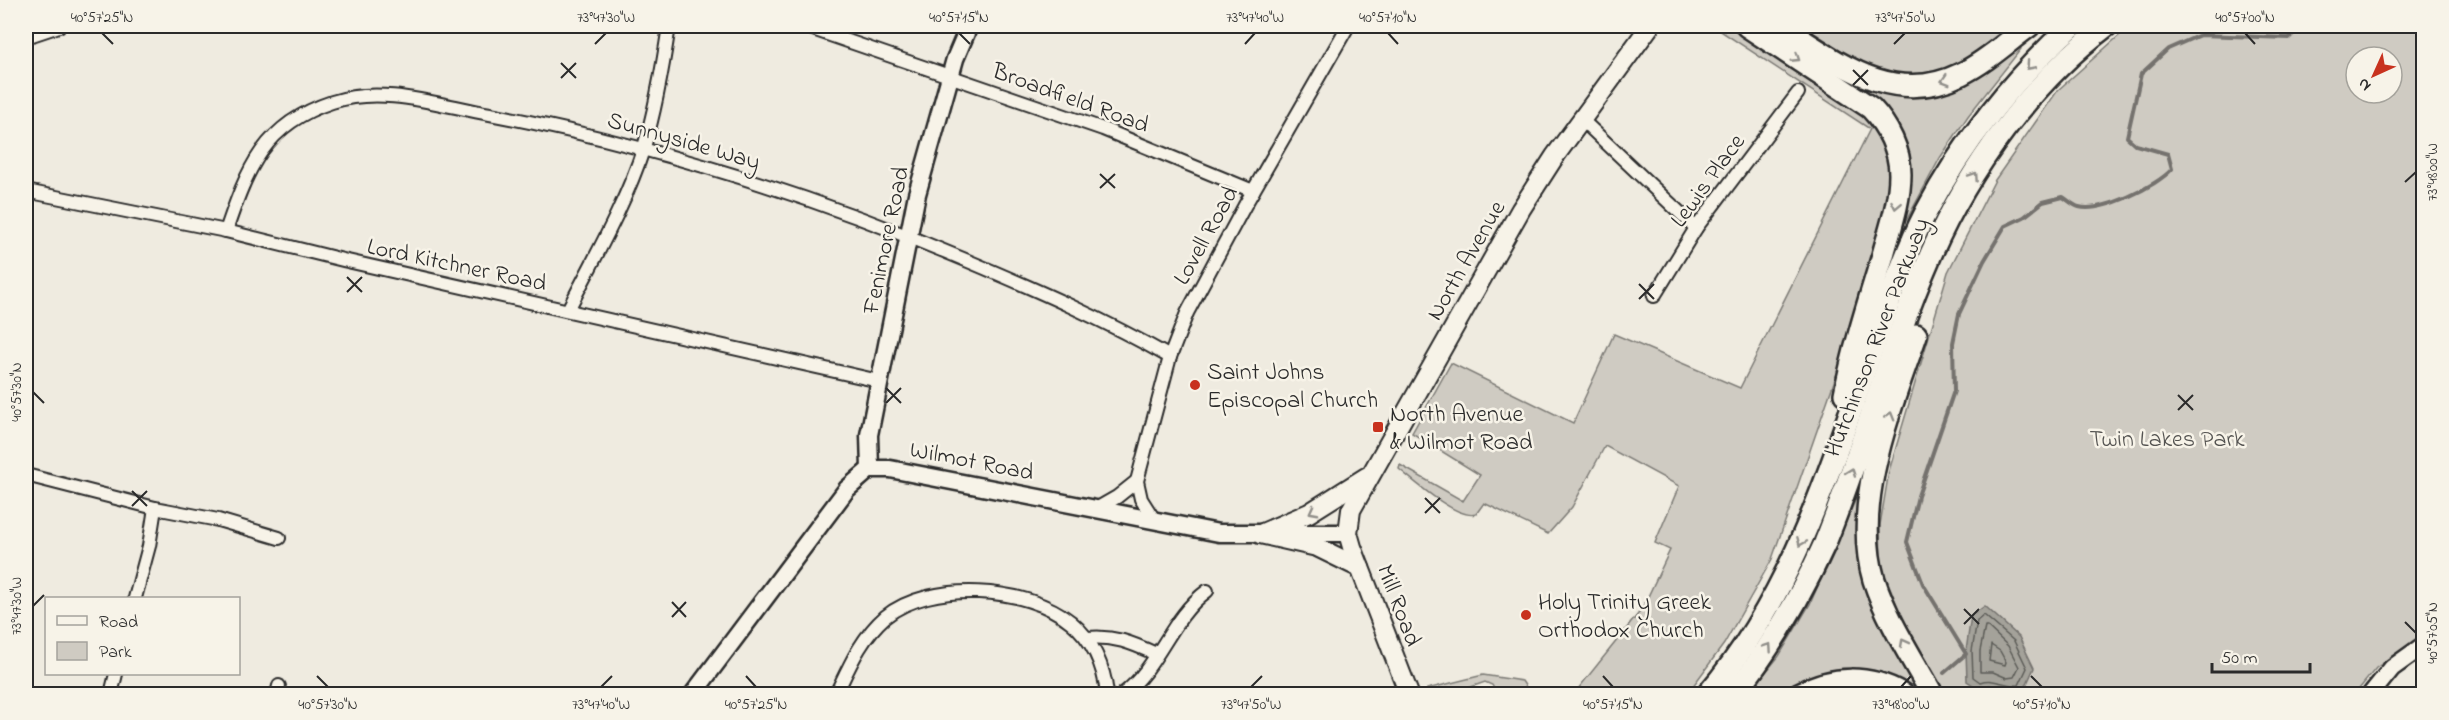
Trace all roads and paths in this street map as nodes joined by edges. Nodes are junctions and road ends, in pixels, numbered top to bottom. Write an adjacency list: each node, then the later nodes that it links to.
1 (58, 26): 12 (street)
2 (669, 26): 16 (street)
3 (804, 26): 13 (street, Broadfield Road)
4 (969, 26): 13 (street, Fenimore Road)
5 (1347, 26): 18 (street, Lovell Road)
6 (1650, 26): 15 (main road, North Avenue)
7 (1747, 26): 27 (highway, one-way to 27)
8 (1780, 26): 9 (highway, one-way to 8)
9 (2029, 26)
10 (2072, 26): 27 (highway, Hutchinson River Parkway, one-way to 27)
11 (2106, 26): 19 (highway, Hutchinson River Parkway, one-way to 11)
12 (26, 37)
13 (951, 75): 18 (street, Broadfield Road); 22 (street, Fenimore Road)
14 (1798, 93): 20 (street, Lewis Place)
15 (1581, 119): 20 (street); 29 (main road, North Avenue)
16 (643, 148): 21 (street, Sunnyside Way); 22 (street, Sunnyside Way); 24 (street)
17 (26, 190): 21 (street, Lord Kitchner Road)
18 (1253, 191): 25 (street, Lovell Road)
19 (1952, 210): 52 (highway, Hutchinson River Parkway, one-way to 19); 55 (highway, one-way to 19)
20 (1696, 228): 23 (street, Lewis Place)
21 (225, 231): 24 (street, Lord Kitchner Road)
22 (909, 236): 25 (street, Sunnyside Way); 26 (street, Fenimore Road)
23 (1654, 296)
24 (568, 310): 26 (street, Lord Kitchner Road)
25 (1170, 357): 31 (street, Lovell Road)
26 (879, 381): 28 (street, Fenimore Road)
27 (1830, 467): 51 (highway, Hutchinson River Parkway, one-way to 51)
28 (870, 469): 33 (street, Wilmot Road); 46 (street)
29 (1370, 474): 35 (main road, North Avenue); 36 (main road, one-way to 36)
30 (26, 475): 32 (street)
31 (1137, 481): 33 (street); 34 (street)
32 (155, 508): 37 (street); 40 (street)
33 (1096, 509): 34 (street, Wilmot Road)
34 (1155, 521): 36 (street, Wilmot Road)
35 (1348, 533): 36 (street, Wilmot Road); 38 (main road, Mill Road)
36 (1260, 534): 38 (main road)
37 (279, 538)
38 (1360, 568): 50 (main road, Mill Road)
39 (1207, 591): 43 (street)
40 (135, 597)
41 (1087, 638): 43 (street); 47 (street); 48 (street)
42 (2424, 645): 56 (street)
43 (1156, 654): 49 (street)
44 (116, 675): 45 (street)
45 (111, 694)
46 (693, 694)
47 (836, 694)
48 (1107, 694)
49 (1123, 694)
50 (1409, 694)
51 (1708, 694)
52 (1734, 694)
53 (1799, 694): 54 (highway)
54 (1902, 694)
55 (1932, 694)
56 (2371, 694)

